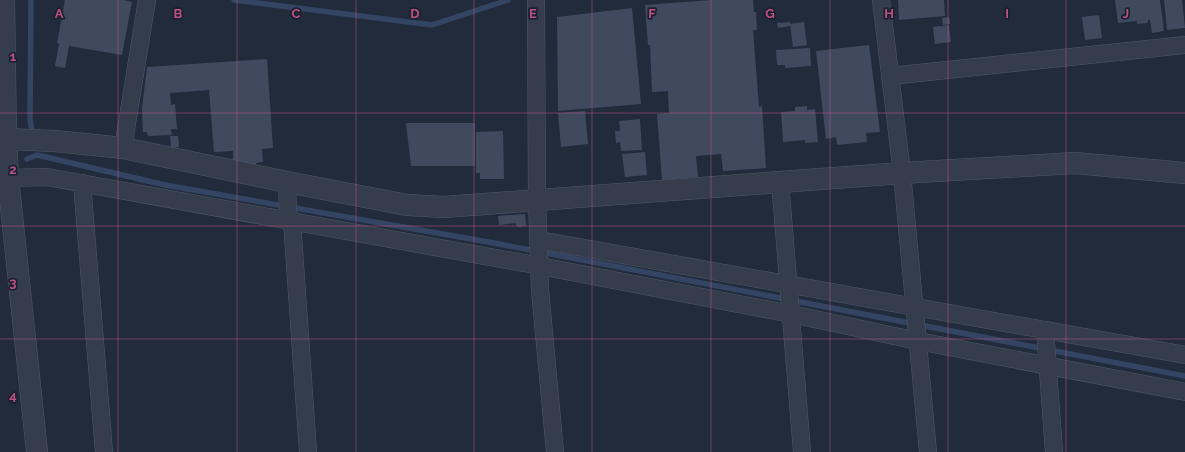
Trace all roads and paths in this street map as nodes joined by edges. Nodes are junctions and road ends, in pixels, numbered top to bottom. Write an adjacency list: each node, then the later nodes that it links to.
1 (4, 0): 7 (street)
2 (881, 0): 6 (street)
3 (147, 1): 8 (street)
4 (536, 2): 15 (street)
5 (1185, 45): 6 (street)
6 (890, 76): 9 (street)
7 (9, 140): 8 (street); 11 (street)
8 (123, 148): 14 (street)
9 (902, 172): 10 (street); 12 (street); 19 (street)
10 (1185, 173)
11 (8, 178): 13 (street); 25 (street)
12 (780, 182): 15 (street); 18 (street)
13 (82, 183): 16 (street); 26 (street)
14 (287, 187): 15 (street); 16 (street)
15 (537, 199): 17 (street)
16 (290, 218): 17 (street); 27 (street)
17 (539, 252): 18 (street); 18 (street); 28 (street)
18 (789, 299): 19 (street); 21 (street); 29 (street)
19 (915, 310): 20 (street); 21 (street)
20 (1045, 333): 22 (street); 23 (street)
21 (918, 337): 23 (street); 30 (street)
22 (1185, 354)
23 (1047, 361): 24 (street); 31 (street)
24 (1185, 392)
25 (37, 452)
26 (104, 452)
27 (308, 452)
28 (555, 452)
29 (802, 452)
30 (928, 452)
31 (1054, 452)

